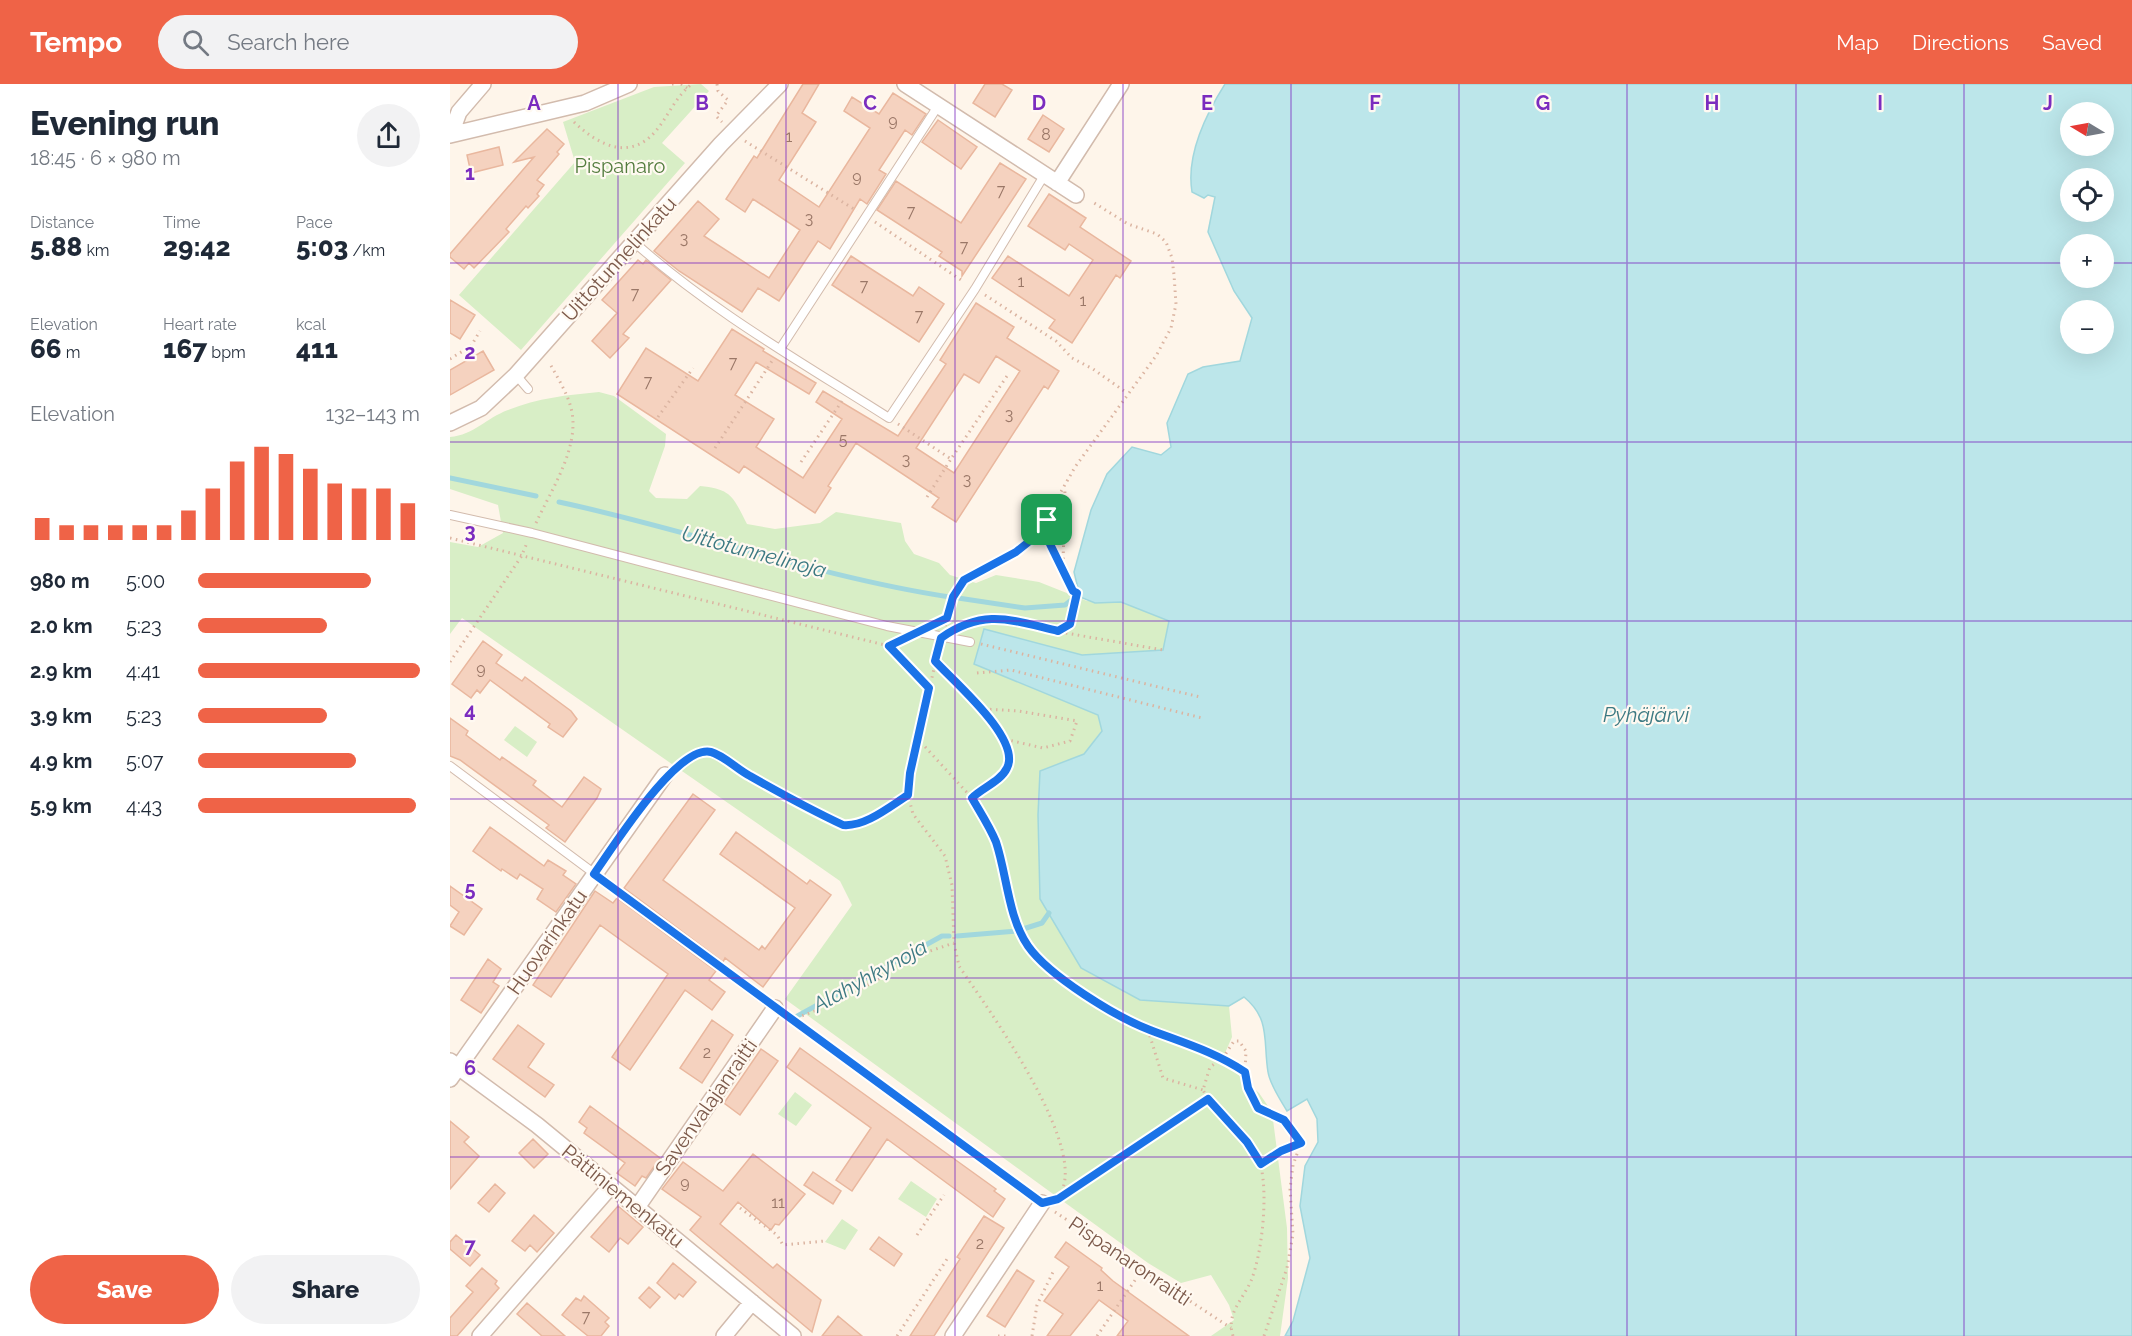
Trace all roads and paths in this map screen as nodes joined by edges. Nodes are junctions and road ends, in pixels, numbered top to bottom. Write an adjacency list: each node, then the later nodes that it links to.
1 (483, 84): 14 (street)
2 (630, 84): 14 (street)
3 (672, 84): 4 (path)
4 (679, 84): 10 (path)
5 (692, 84): 10 (path)
6 (717, 84): 13 (path)
7 (780, 84): 19 (street, Uittotunnelinkatu)
8 (905, 84): 11 (street)
9 (1121, 84): 16 (street)
10 (687, 88): 12 (path)
11 (939, 104): 16 (street); 18 (lane)
12 (572, 120)
13 (726, 125)
14 (451, 135)
15 (742, 140): 18 (path)
16 (1051, 179): 17 (street); 20 (lane)
17 (1076, 195): 30 (path)
18 (866, 216): 20 (path); 22 (lane)
19 (634, 242): 22 (lane); 27 (street, Uittotunnelinkatu)
20 (975, 289): 30 (path); 32 (lane)
21 (480, 331): 23 (path)
22 (780, 349): 29 (lane); 34 (path)
23 (450, 359)
24 (547, 359): 41 (path)
25 (693, 368): 31 (path)
26 (1009, 373): 35 (path)
27 (516, 375): 28 (lane); 33 (street, Uittotunnelinkatu)
28 (528, 389)
29 (848, 392): 32 (lane); 36 (path)
30 (1127, 393): 37 (path)
31 (658, 417)
32 (889, 418): 35 (path)
33 (450, 423)
34 (715, 448)
35 (951, 459): 38 (path)
36 (801, 462)
37 (1065, 486): 40 (path); 44 (path)
38 (927, 497)
39 (450, 515): 41 (lane)
40 (1047, 520): 44 (path); 45 (path)
41 (532, 533): 43 (path); 47 (lane)
42 (450, 538): 43 (path)
43 (521, 557): 50 (path); 53 (path)
44 (1063, 567): 46 (path)
45 (947, 618): 47 (path); 48 (path)
46 (1058, 631): 48 (path); 51 (path)
47 (919, 633): 48 (lane); 50 (path)
48 (941, 638): 49 (lane); 52 (path)
49 (970, 642): 56 (path)
50 (889, 646): 55 (path)
51 (1163, 650)
52 (935, 661): 55 (path); 57 (path)
53 (450, 662)
54 (977, 673): 58 (path)
55 (929, 688): 59 (path)
56 (1200, 697)
57 (984, 709): 60 (path); 60 (path)
58 (1202, 718)
59 (917, 738): 63 (path); 64 (path)
60 (1004, 739): 64 (path)
61 (450, 766): 65 (lane)
62 (665, 775): 63 (path); 65 (street, Huovarinkatu)
63 (908, 795): 66 (path)
64 (972, 798): 69 (path)
65 (594, 874): 67 (lane); 71 (street, Huovarinkatu)
66 (954, 943): 68 (path); 80 (path)
67 (775, 1008): 68 (path, Pispanaronraitti); 82 (street, Savenvalajanraitti)
68 (791, 1020): 81 (path, Pispanaronraitti)
69 (1148, 1030): 70 (path); 74 (path)
70 (1223, 1058): 72 (path); 72 (path); 74 (path)
71 (455, 1064): 73 (street, Huovarinkatu); 78 (street, Pättiniemenkatu)
72 (1245, 1072): 76 (path)
73 (450, 1079)
74 (1203, 1090): 75 (path)
75 (1208, 1099): 77 (path); 80 (path)
76 (1301, 1143): 77 (path); 101 (path)
77 (1261, 1164): 90 (path)
78 (611, 1186): 82 (street, Pättiniemenkatu); 91 (street)
79 (944, 1195): 84 (path)
80 (1058, 1199): 81 (path)
81 (1042, 1203): 88 (path, Pispanaronraitti); 95 (street)
82 (638, 1206): 89 (street, Pättiniemenkatu)
83 (740, 1208): 85 (path)
84 (918, 1235)
85 (825, 1241)
86 (949, 1256): 94 (path)
87 (1054, 1270): 98 (path)
88 (1143, 1270): 90 (path, Pispanaronraitti); 99 (path)
89 (752, 1302): 92 (street); 93 (street, Pättiniemenkatu)
90 (1231, 1328): 100 (path)
91 (480, 1336)
92 (724, 1336)
93 (793, 1336)
94 (897, 1336)
95 (953, 1336)
96 (998, 1336): 97 (path)
97 (1008, 1336)
98 (1032, 1336)
99 (1097, 1336)
100 (1233, 1336)
101 (1264, 1336)

